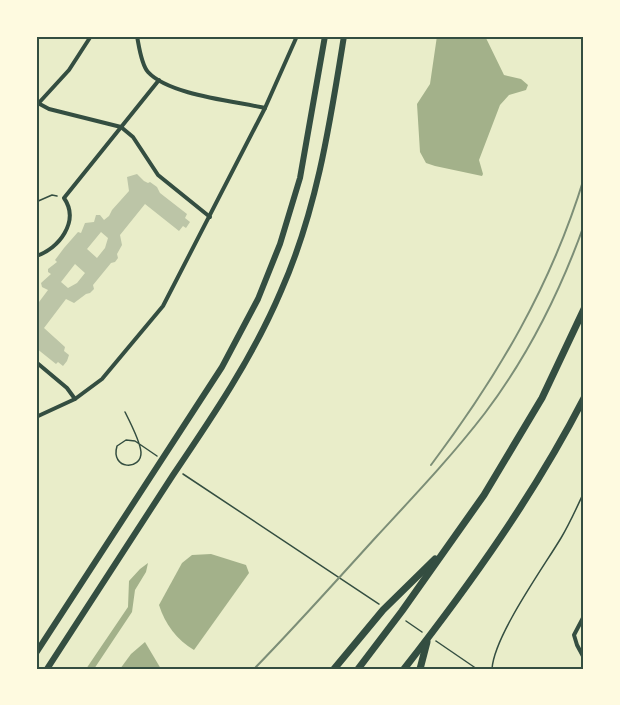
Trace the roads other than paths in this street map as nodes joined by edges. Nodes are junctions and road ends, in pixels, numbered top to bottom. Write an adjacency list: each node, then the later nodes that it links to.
1 (91, 36): 7 (street)
2 (137, 36): 6 (street)
3 (297, 36): 8 (street)
4 (325, 36): 20 (main road)
5 (344, 36): 22 (main road)
6 (159, 80): 8 (street); 9 (street)
7 (37, 104): 9 (street)
8 (265, 108): 10 (street)
9 (121, 127): 10 (street); 11 (street)
10 (210, 217): 15 (street)
11 (36, 256)
12 (584, 309): 17 (highway)
13 (36, 362): 15 (street)
14 (584, 398): 19 (highway)
15 (75, 399): 16 (street)
16 (36, 417)
17 (447, 547): 23 (highway); 24 (highway)
18 (584, 616): 21 (street)
19 (427, 640): 25 (highway); 26 (highway)
20 (36, 653)
21 (584, 658)
22 (47, 669)
23 (334, 669)
24 (358, 669)
25 (404, 669)
26 (420, 669)

